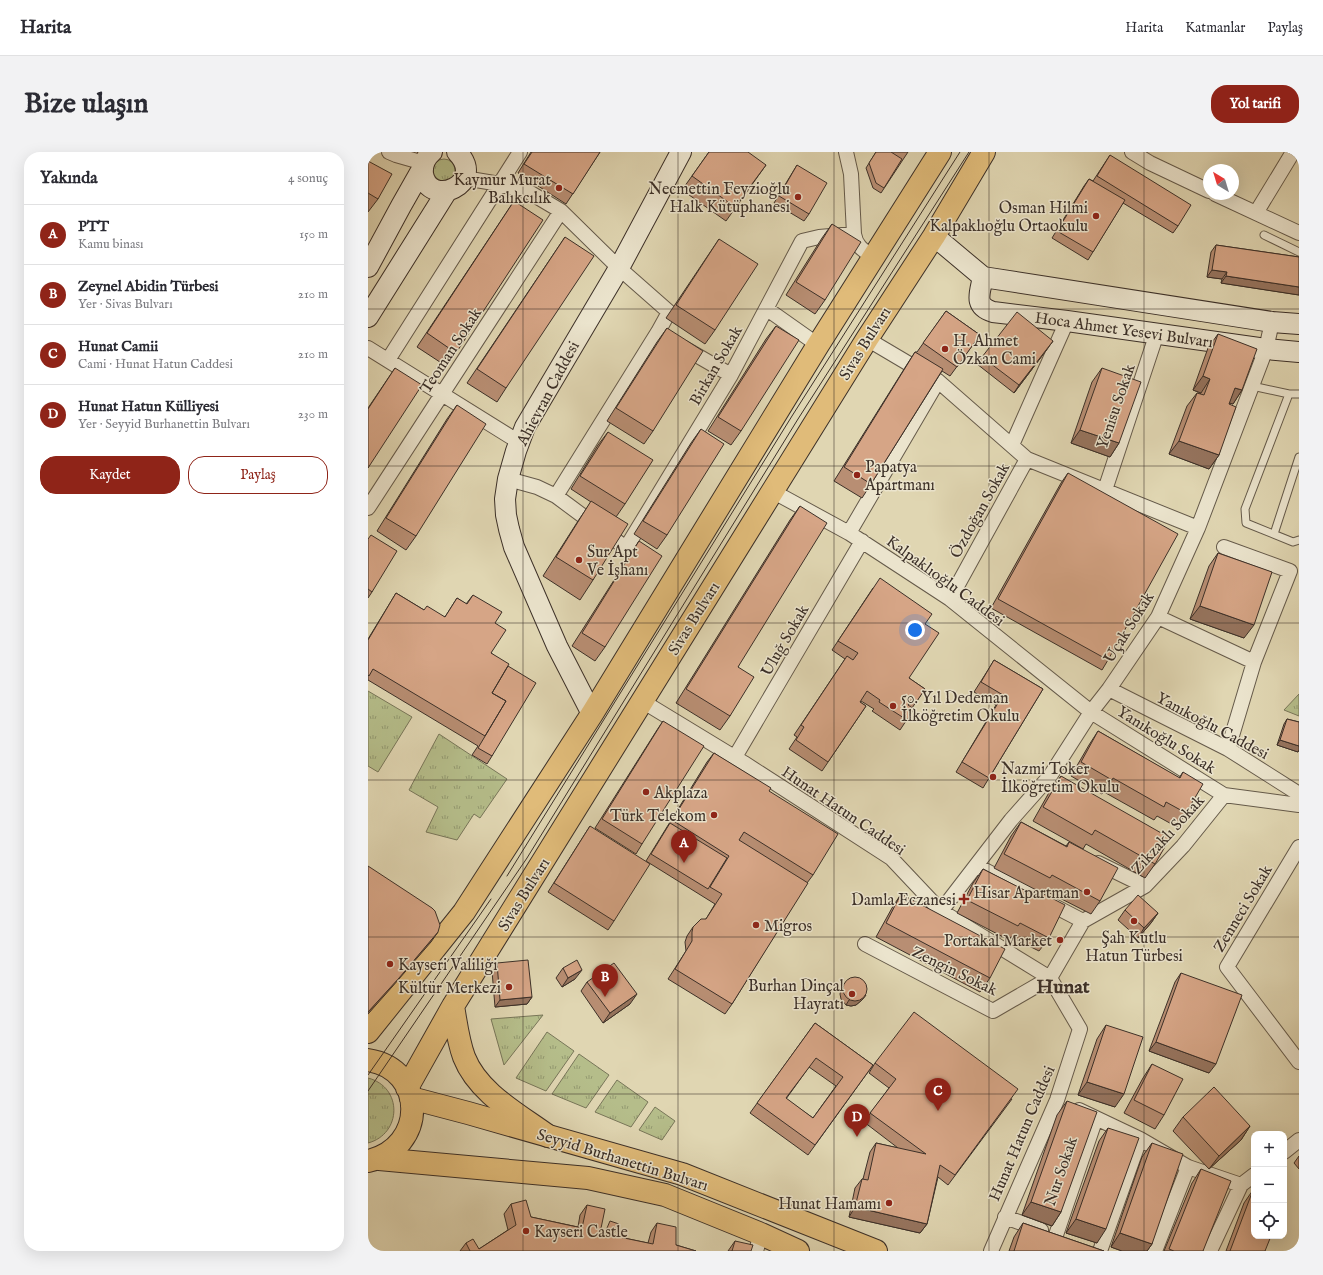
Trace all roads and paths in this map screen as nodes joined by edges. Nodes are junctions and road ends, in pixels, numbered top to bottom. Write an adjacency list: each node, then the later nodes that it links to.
1 (389, 152): 9 (street)
2 (520, 152): 11 (street)
3 (681, 152): 24 (street, Ahievran Caddesi)
4 (846, 152): 18 (street)
5 (940, 152): 22 (main road)
6 (984, 152): 20 (main road, Sivas Bulvarı)
7 (1132, 152): 12 (street)
8 (1293, 152): 16 (street)
9 (426, 161): 13 (street); 23 (street)
10 (464, 161): 11 (street); 13 (street)
11 (500, 184): 15 (street); 38 (street)
12 (1203, 188)
13 (447, 191): 27 (street)
14 (1228, 200): 16 (street)
15 (561, 211): 24 (street); 42 (street, Teoman Sokak)
16 (1256, 213): 17 (street)
17 (1299, 233)
18 (854, 234): 22 (street); 26 (street, Birkan Sokak)
19 (1264, 235): 21 (lane)
20 (934, 236): 25 (street); 33 (main road, Sivas Bulvarı)
21 (1299, 252)
22 (872, 257): 34 (main road)
23 (368, 267)
24 (619, 268): 31 (street); 45 (street, Ahievran Caddesi)
25 (983, 277): 28 (street, Hoca Ahmet Yesevi Bulvarı); 29 (street, Hoca Ahmet Yesevi Bulvarı)
26 (767, 309): 34 (street); 39 (street, Birkan Sokak)
27 (368, 317)
28 (1067, 321): 32 (street, Hoca Ahmet Yesevi Bulvarı); 46 (street, Özdoğan Sokak)
29 (1272, 322): 30 (street, Hoca Ahmet Yesevi Bulvarı); 36 (street, Uçak Sokak)
30 (1299, 324)
31 (658, 332): 39 (street); 52 (street)
32 (1158, 334): 36 (street, Hoca Ahmet Yesevi Bulvarı); 50 (street, Yenisu Sokak)
33 (867, 339): 40 (street); 51 (main road, Sivas Bulvarı)
34 (818, 345): 66 (main road)
35 (368, 348): 38 (street)
36 (1266, 349): 37 (street, Hoca Ahmet Yesevi Bulvarı); 41 (street, Uçak Sokak)
37 (1299, 352)
38 (388, 360): 42 (street)
39 (730, 375): 52 (street, Birkan Sokak)
40 (938, 381): 46 (street); 55 (street)
41 (1252, 386): 43 (lane); 54 (street, Uçak Sokak)
42 (442, 393): 45 (street); 53 (street, Teoman Sokak)
43 (1289, 394): 44 (lane); 56 (lane)
44 (1299, 394)
45 (519, 442): 49 (street, Ahievran Caddesi)
46 (1012, 445): 48 (street)
47 (1299, 457): 56 (lane)
48 (1027, 459): 50 (street); 60 (street, Özdoğan Sokak)
49 (508, 479): 52 (street); 66 (street, Ahievran Caddesi)
50 (1105, 490): 54 (street)
51 (772, 491): 55 (street, Kalpaklıoğlu Caddesi); 64 (main road, Sivas Bulvarı)
52 (556, 496)
53 (368, 508)
54 (1198, 528): 61 (street, Uçak Sokak)
55 (850, 532): 58 (street, Kalpaklıoğlu Caddesi)
56 (1274, 534): 57 (lane)
57 (1299, 540)
58 (862, 541): 60 (street, Kalpaklıoğlu Caddesi); 68 (street, Uluğ Sokak)
59 (1224, 547): 62 (street)
60 (950, 600): 65 (street, Kalpaklıoğlu Caddesi)
61 (1158, 617): 62 (street); 63 (street, Uçak Sokak)
62 (1254, 662): 67 (street)
63 (1109, 689): 65 (street, Uçak Sokak); 67 (street, Yanıkoğlu Caddesi)
64 (642, 701): 68 (street, Hunat Hatun Caddesi); 86 (main road, Sivas Bulvarı)
65 (1091, 712): 69 (street, Uçak Sokak); 72 (street, Yanıkoğlu Sokak)
66 (592, 714): 87 (main road)
67 (1228, 749): 71 (street, Yanıkoğlu Caddesi)
68 (734, 757): 82 (street, Hunat Hatun Caddesi)
69 (1050, 776): 70 (street); 74 (street, Uçak Sokak)
70 (1064, 783)
71 (1299, 794)
72 (1224, 795): 73 (street, Zikzaklı Sokak); 77 (street, Zikzaklı Sokak)
73 (1299, 805)
74 (1010, 820): 75 (street); 80 (street, Uçak Sokak)
75 (1025, 827)
76 (1169, 839): 77 (street)
77 (1183, 846): 81 (street, Zikzaklı Sokak)
78 (1299, 847): 89 (street, Zenneci Sokak)
79 (1088, 858): 81 (street)
80 (977, 866): 82 (street, Uçak Sokak); 83 (street)
81 (1145, 886): 83 (street, Zikzaklı Sokak)
82 (941, 911): 85 (street, Hunat Hatun Caddesi)
83 (1083, 921): 85 (street)
84 (865, 944): 85 (street, Zengin Sokak)
85 (1050, 978): 91 (street, Hunat Hatun Caddesi)
86 (453, 1006): 90 (main road, Sivas Bulvarı); 93 (main road)
87 (368, 1032)
88 (368, 1060): 90 (main road)
89 (1299, 1062)
90 (409, 1093): 93 (main road, Seyyid Burhanettin Bulvarı); 97 (main road)
91 (1057, 1100): 92 (street); 101 (street, Hunat Hatun Caddesi)
92 (1096, 1118): 94 (street); 102 (street, Nur Sokak)
93 (548, 1136): 107 (main road, Seyyid Burhanettin Bulvarı)
94 (1140, 1139): 98 (street); 109 (street)
95 (1299, 1140): 96 (street)
96 (1287, 1150)
97 (373, 1160): 104 (main road, Seyyid Burhanettin Bulvarı)
98 (1188, 1167): 100 (street); 110 (street)
99 (1251, 1177): 100 (street)
100 (1241, 1185): 111 (street)
101 (1005, 1217): 102 (street); 108 (street, Hunat Hatun Caddesi)
102 (1056, 1235): 103 (street)
103 (1071, 1240)
104 (758, 1243): 106 (main road, Seyyid Burhanettin Bulvarı)
105 (1085, 1246): 109 (street)
106 (798, 1251)
107 (876, 1251)
108 (991, 1251)
109 (1100, 1251)
110 (1155, 1251)
111 (1210, 1251)

